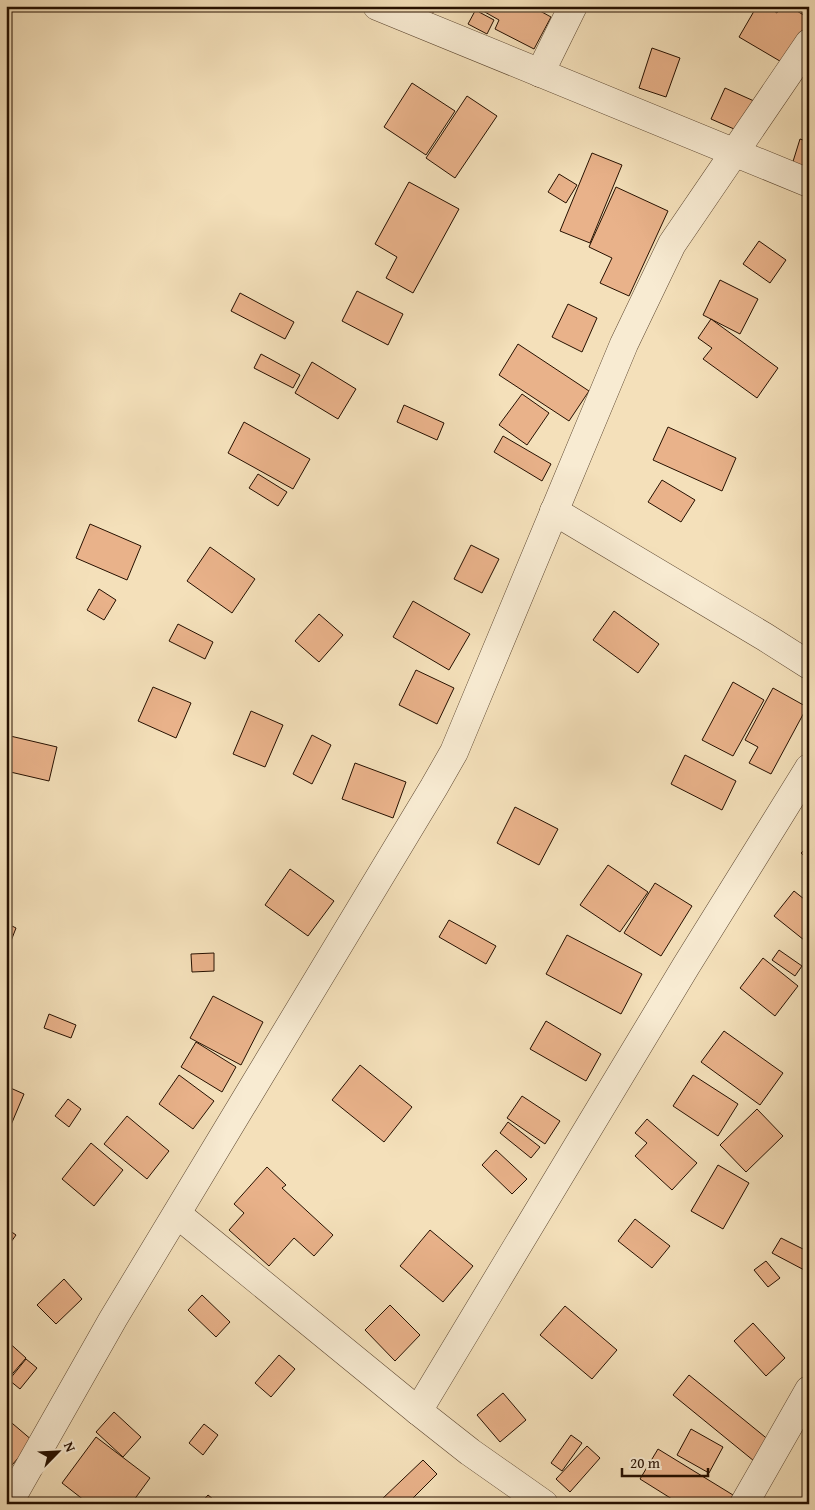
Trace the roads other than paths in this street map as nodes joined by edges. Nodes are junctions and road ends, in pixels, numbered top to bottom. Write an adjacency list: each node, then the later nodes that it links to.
1 (377, 6): 4 (street)
2 (573, 6): 4 (street)
3 (809, 43): 5 (street)
4 (540, 73): 5 (street)
5 (734, 152): 6 (street); 7 (street)
6 (809, 183)
7 (554, 511): 8 (street); 10 (street)
8 (809, 665)
9 (809, 768): 12 (street)
10 (177, 1214): 12 (street); 13 (street)
11 (809, 1390): 15 (street)
12 (418, 1411): 14 (street)
13 (8, 1504)
14 (544, 1504)
15 (744, 1504)

